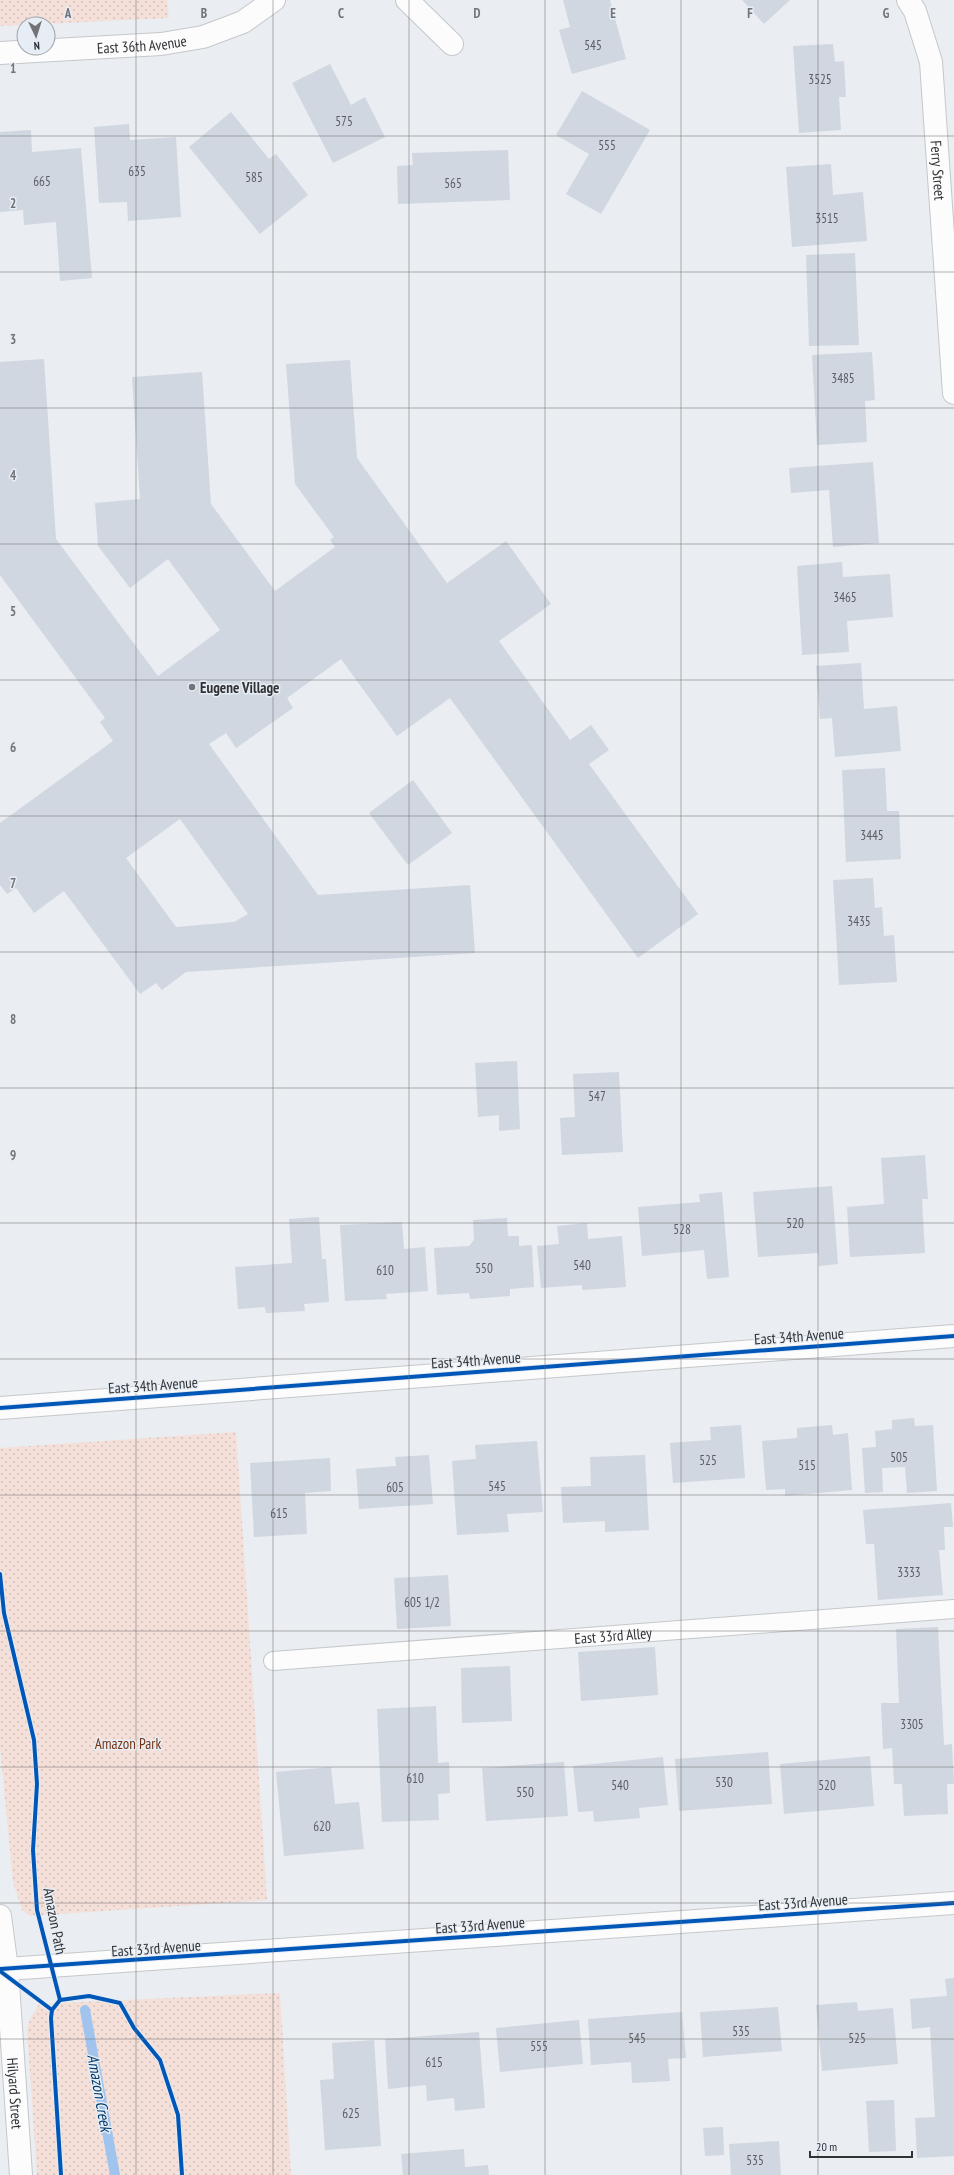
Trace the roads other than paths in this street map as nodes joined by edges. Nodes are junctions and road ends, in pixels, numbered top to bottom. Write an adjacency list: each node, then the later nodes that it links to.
1 (274, 0): 5 (street, East 36th Avenue)
2 (407, 0): 4 (street)
3 (908, 0): 6 (street, Ferry Street)
4 (452, 44)
5 (0, 52)
6 (954, 392)
7 (954, 1336): 8 (street, East 34th Avenue)
8 (0, 1408)
9 (954, 1609): 10 (lane, East 33rd Alley)
10 (273, 1661)
11 (954, 1903): 13 (street, East 33rd Avenue)
12 (0, 1916): 13 (street, Hilyard Street)
13 (3, 1969): 14 (street, Hilyard Street)
14 (21, 2175)

